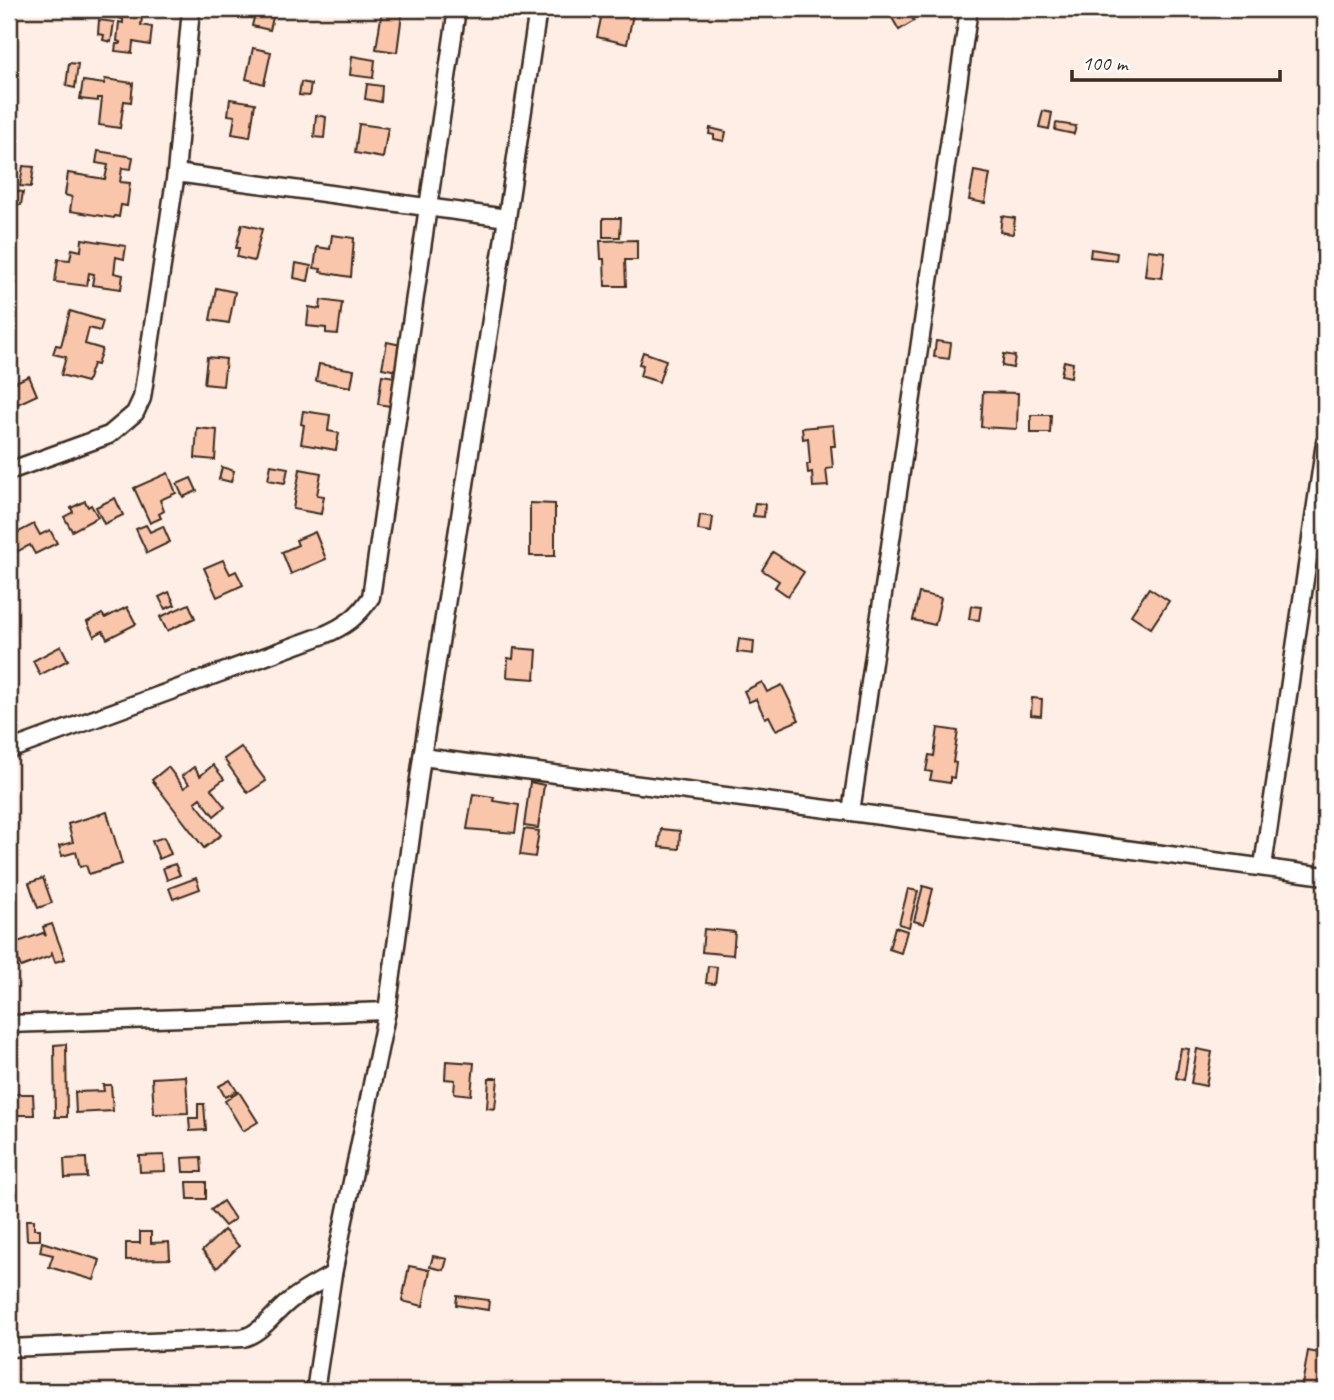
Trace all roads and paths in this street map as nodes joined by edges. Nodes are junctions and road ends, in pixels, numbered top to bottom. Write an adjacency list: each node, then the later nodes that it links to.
1 (191, 9): 5 (street)
2 (457, 9): 6 (street)
3 (538, 9): 7 (street)
4 (969, 9): 12 (street)
5 (176, 173): 6 (street); 9 (street)
6 (426, 208): 7 (street); 10 (street)
7 (508, 218): 11 (street)
8 (1325, 443): 13 (street)
9 (9, 471)
10 (9, 750)
11 (422, 757): 12 (street); 15 (street)
12 (851, 812): 13 (street)
13 (1263, 866): 14 (street)
14 (1325, 876)
15 (387, 1011): 16 (street); 17 (street)
16 (9, 1024)
17 (333, 1274): 18 (street); 19 (street)
18 (9, 1348)
19 (315, 1391)

